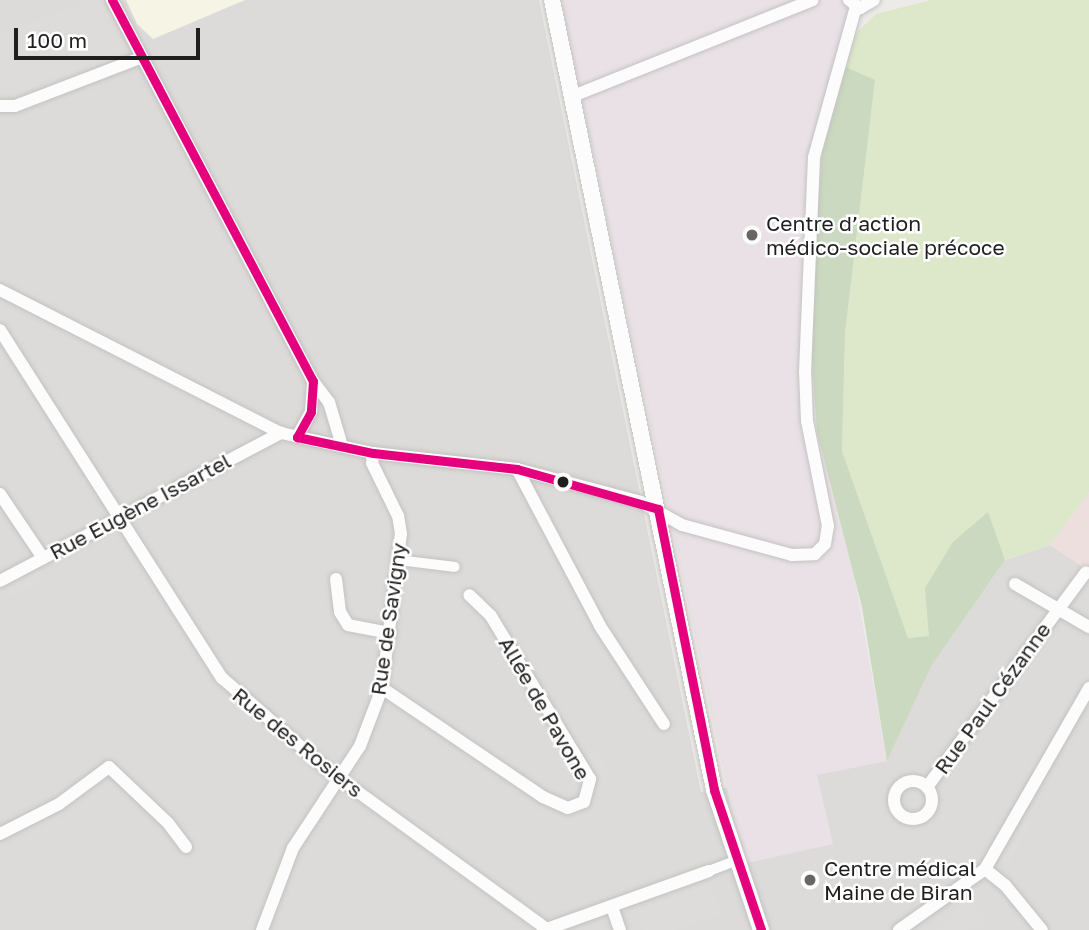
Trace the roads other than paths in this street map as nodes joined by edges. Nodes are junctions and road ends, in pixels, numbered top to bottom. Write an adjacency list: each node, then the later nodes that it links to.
1 (112, 0): 6 (street)
2 (552, 0): 7 (street)
3 (813, 0): 7 (street)
4 (874, 0): 5 (street)
5 (852, 3): 20 (street)
6 (140, 58): 8 (street); 11 (street)
7 (573, 96): 20 (street)
8 (0, 106)
9 (0, 290): 14 (street)
10 (0, 330): 21 (street, Rue des Rosiers)
11 (313, 381): 12 (street); 13 (street)
12 (331, 408): 13 (street); 16 (street)
13 (311, 412): 15 (street)
14 (281, 433): 15 (street); 21 (street, Rue Eugène Issartel)
15 (298, 437): 16 (street)
16 (342, 446): 17 (street)
17 (373, 453): 18 (street); 23 (street, Rue de Savigny)
18 (517, 469): 20 (street); 35 (street)
19 (0, 494): 22 (street)
20 (658, 509): 40 (street)
21 (119, 518): 22 (street, Rue Eugène Issartel); 36 (street, Rue des Rosiers)
22 (43, 558): 27 (street, Rue Eugène Issartel)
23 (398, 560): 24 (street); 32 (street, Rue de Savigny)
24 (455, 567)
25 (1086, 572): 30 (street, Rue Paul Cézanne)
26 (336, 579): 32 (street)
27 (0, 581)
28 (1015, 584): 30 (street)
29 (469, 595): 33 (street, Allée de Pavone)
30 (1058, 609): 31 (street); 37 (street, Rue Paul Cézanne)
31 (1089, 627)
32 (390, 633): 33 (street, Rue de Savigny)
33 (382, 688): 36 (street, Rue de Savigny)
34 (1089, 688): 41 (street)
35 (664, 724)
36 (339, 779): 44 (street, Rue des Rosiers); 45 (street, Rue de Savigny)
37 (927, 787)
38 (0, 834): 39 (street)
39 (186, 847)
40 (735, 861): 42 (street, Rue des Rosiers); 47 (street)
41 (985, 869): 48 (street); 49 (street)
42 (709, 871): 43 (street, Rue des Rosiers)
43 (612, 907): 44 (street, Rue des Rosiers); 46 (street)
44 (546, 929)
45 (262, 930)
46 (620, 930)
47 (761, 930)
48 (899, 930)
49 (1042, 930)

